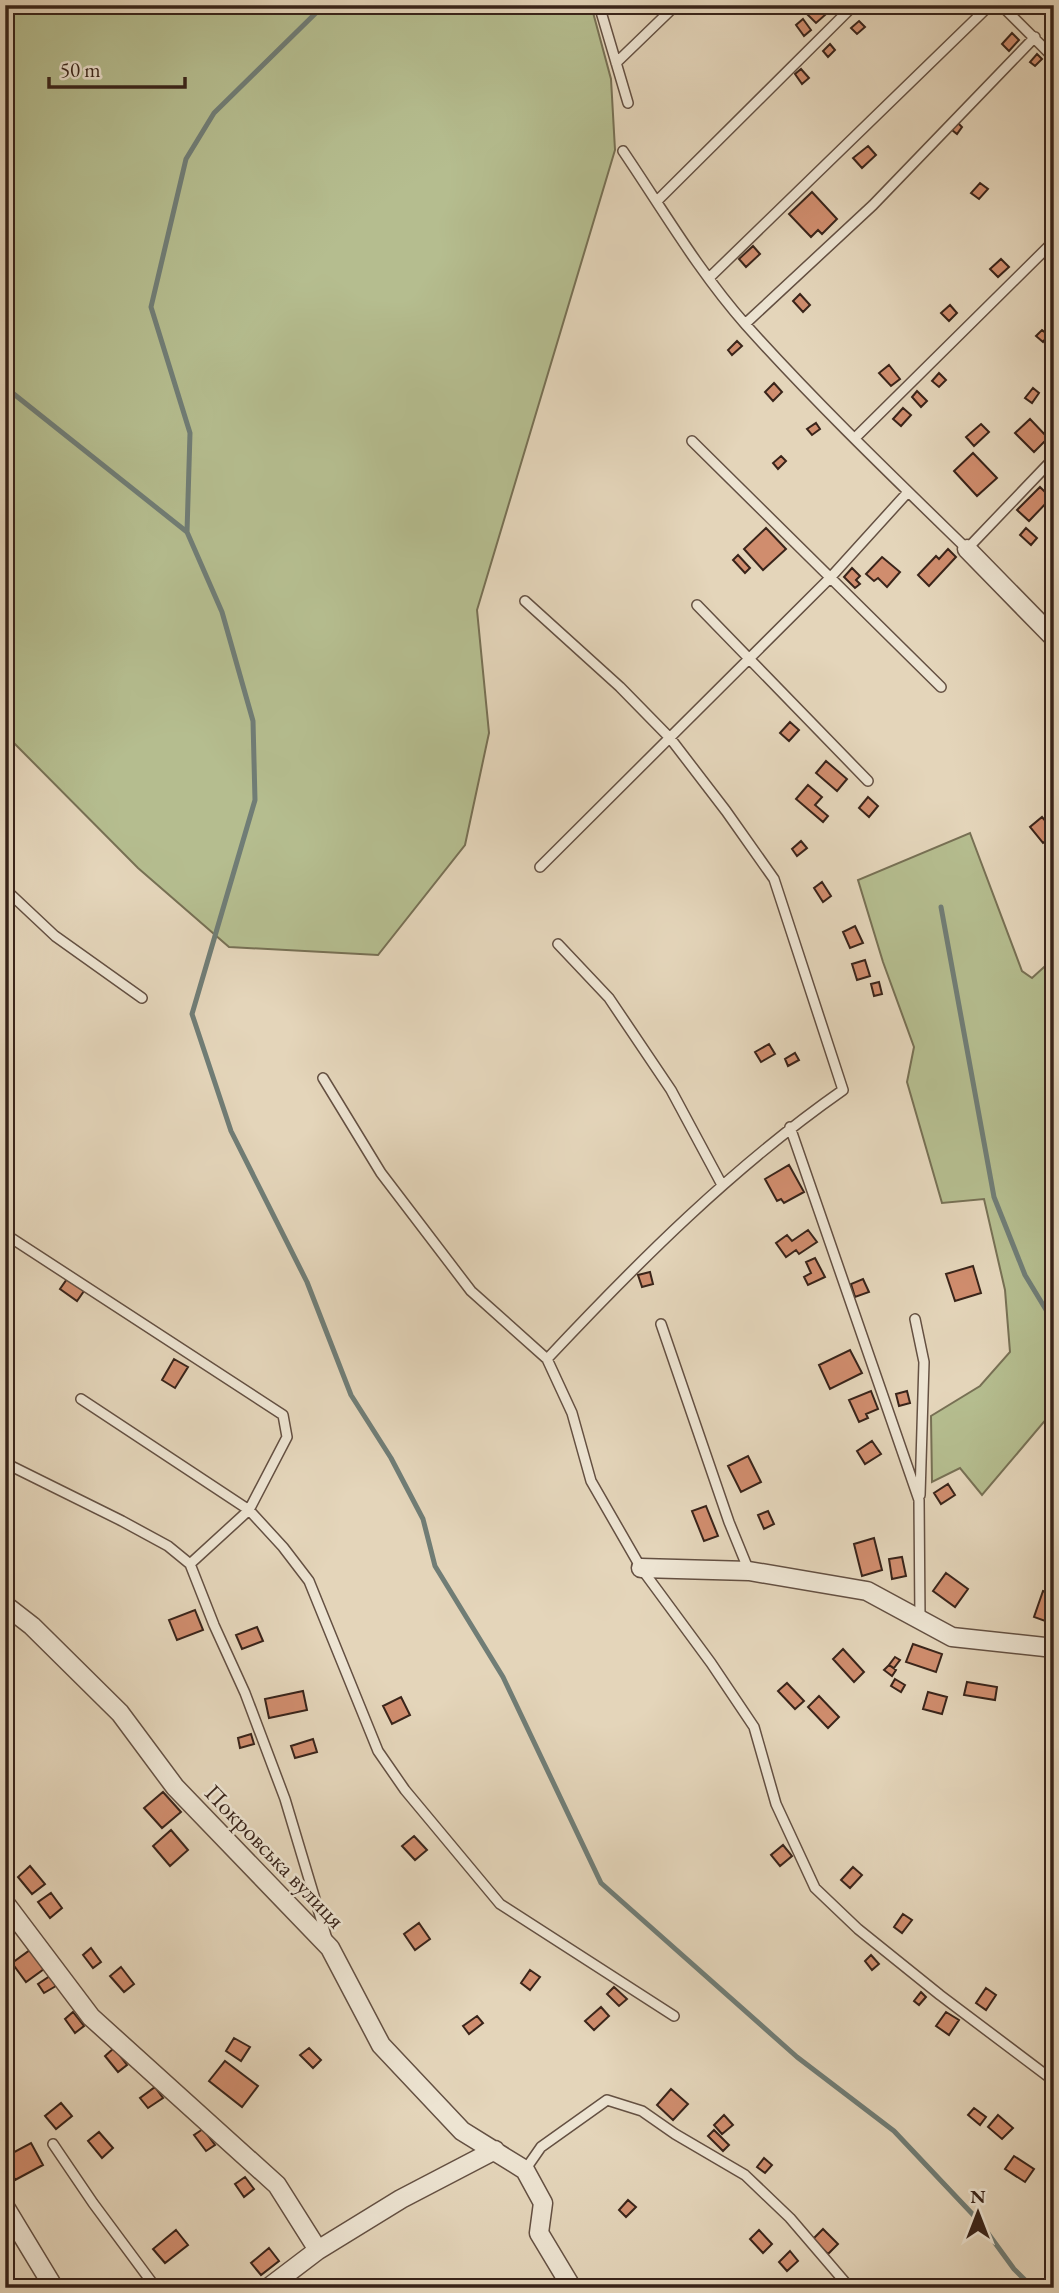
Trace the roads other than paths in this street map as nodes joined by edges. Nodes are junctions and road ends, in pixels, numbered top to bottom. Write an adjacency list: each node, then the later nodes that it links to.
1 (599, 5): 8 (lane)
2 (676, 5): 8 (lane)
3 (854, 5): 11 (lane)
4 (990, 5): 13 (lane)
5 (1001, 5): 6 (lane)
6 (1035, 37): 7 (lane); 14 (lane)
7 (1054, 58)
8 (616, 63): 9 (lane)
9 (628, 103)
10 (623, 151): 11 (lane)
11 (657, 201): 13 (lane)
12 (1054, 241): 15 (lane)
13 (709, 278): 14 (lane)
14 (745, 324): 15 (lane)
15 (855, 438): 18 (lane)
16 (692, 442): 20 (lane)
17 (1054, 457): 19 (lane)
18 (908, 492): 19 (lane); 20 (lane)
19 (967, 549): 23 (street)
20 (830, 578): 24 (lane); 25 (lane)
21 (525, 601): 26 (lane)
22 (697, 605): 24 (lane)
23 (1054, 638)
24 (748, 660): 26 (lane); 27 (lane)
25 (941, 687)
26 (670, 738): 28 (lane); 33 (lane)
27 (868, 781)
28 (540, 867)
29 (5, 889): 31 (lane)
30 (558, 944): 34 (lane)
31 (142, 998)
32 (323, 1078): 38 (lane)
33 (790, 1127): 34 (lane); 41 (lane)
34 (722, 1185): 38 (lane)
35 (5, 1234): 42 (lane)
36 (915, 1319): 41 (lane)
37 (661, 1324): 45 (lane)
38 (547, 1359): 44 (lane)
39 (81, 1399): 42 (lane)
40 (5, 1463): 43 (lane)
41 (919, 1500): 47 (lane)
42 (249, 1510): 43 (lane); 51 (lane)
43 (190, 1564): 50 (lane)
44 (641, 1568): 45 (street); 52 (lane)
45 (749, 1571): 47 (street)
46 (5, 1605): 50 (street, Покровська вулиця)
47 (920, 1619): 48 (street)
48 (1054, 1648)
49 (5, 1903): 57 (street)
50 (330, 1948): 54 (street, Покровська вулиця)
51 (674, 2016)
52 (1054, 2081)
53 (53, 2144): 59 (lane)
54 (495, 2150): 55 (street, Покровська вулиця); 57 (street)
55 (525, 2170): 61 (street, Покровська вулиця); 62 (lane)
56 (5, 2207): 58 (street)
57 (318, 2249): 60 (street)
58 (54, 2288)
59 (156, 2288)
60 (268, 2288)
61 (572, 2288)
62 (850, 2288)

